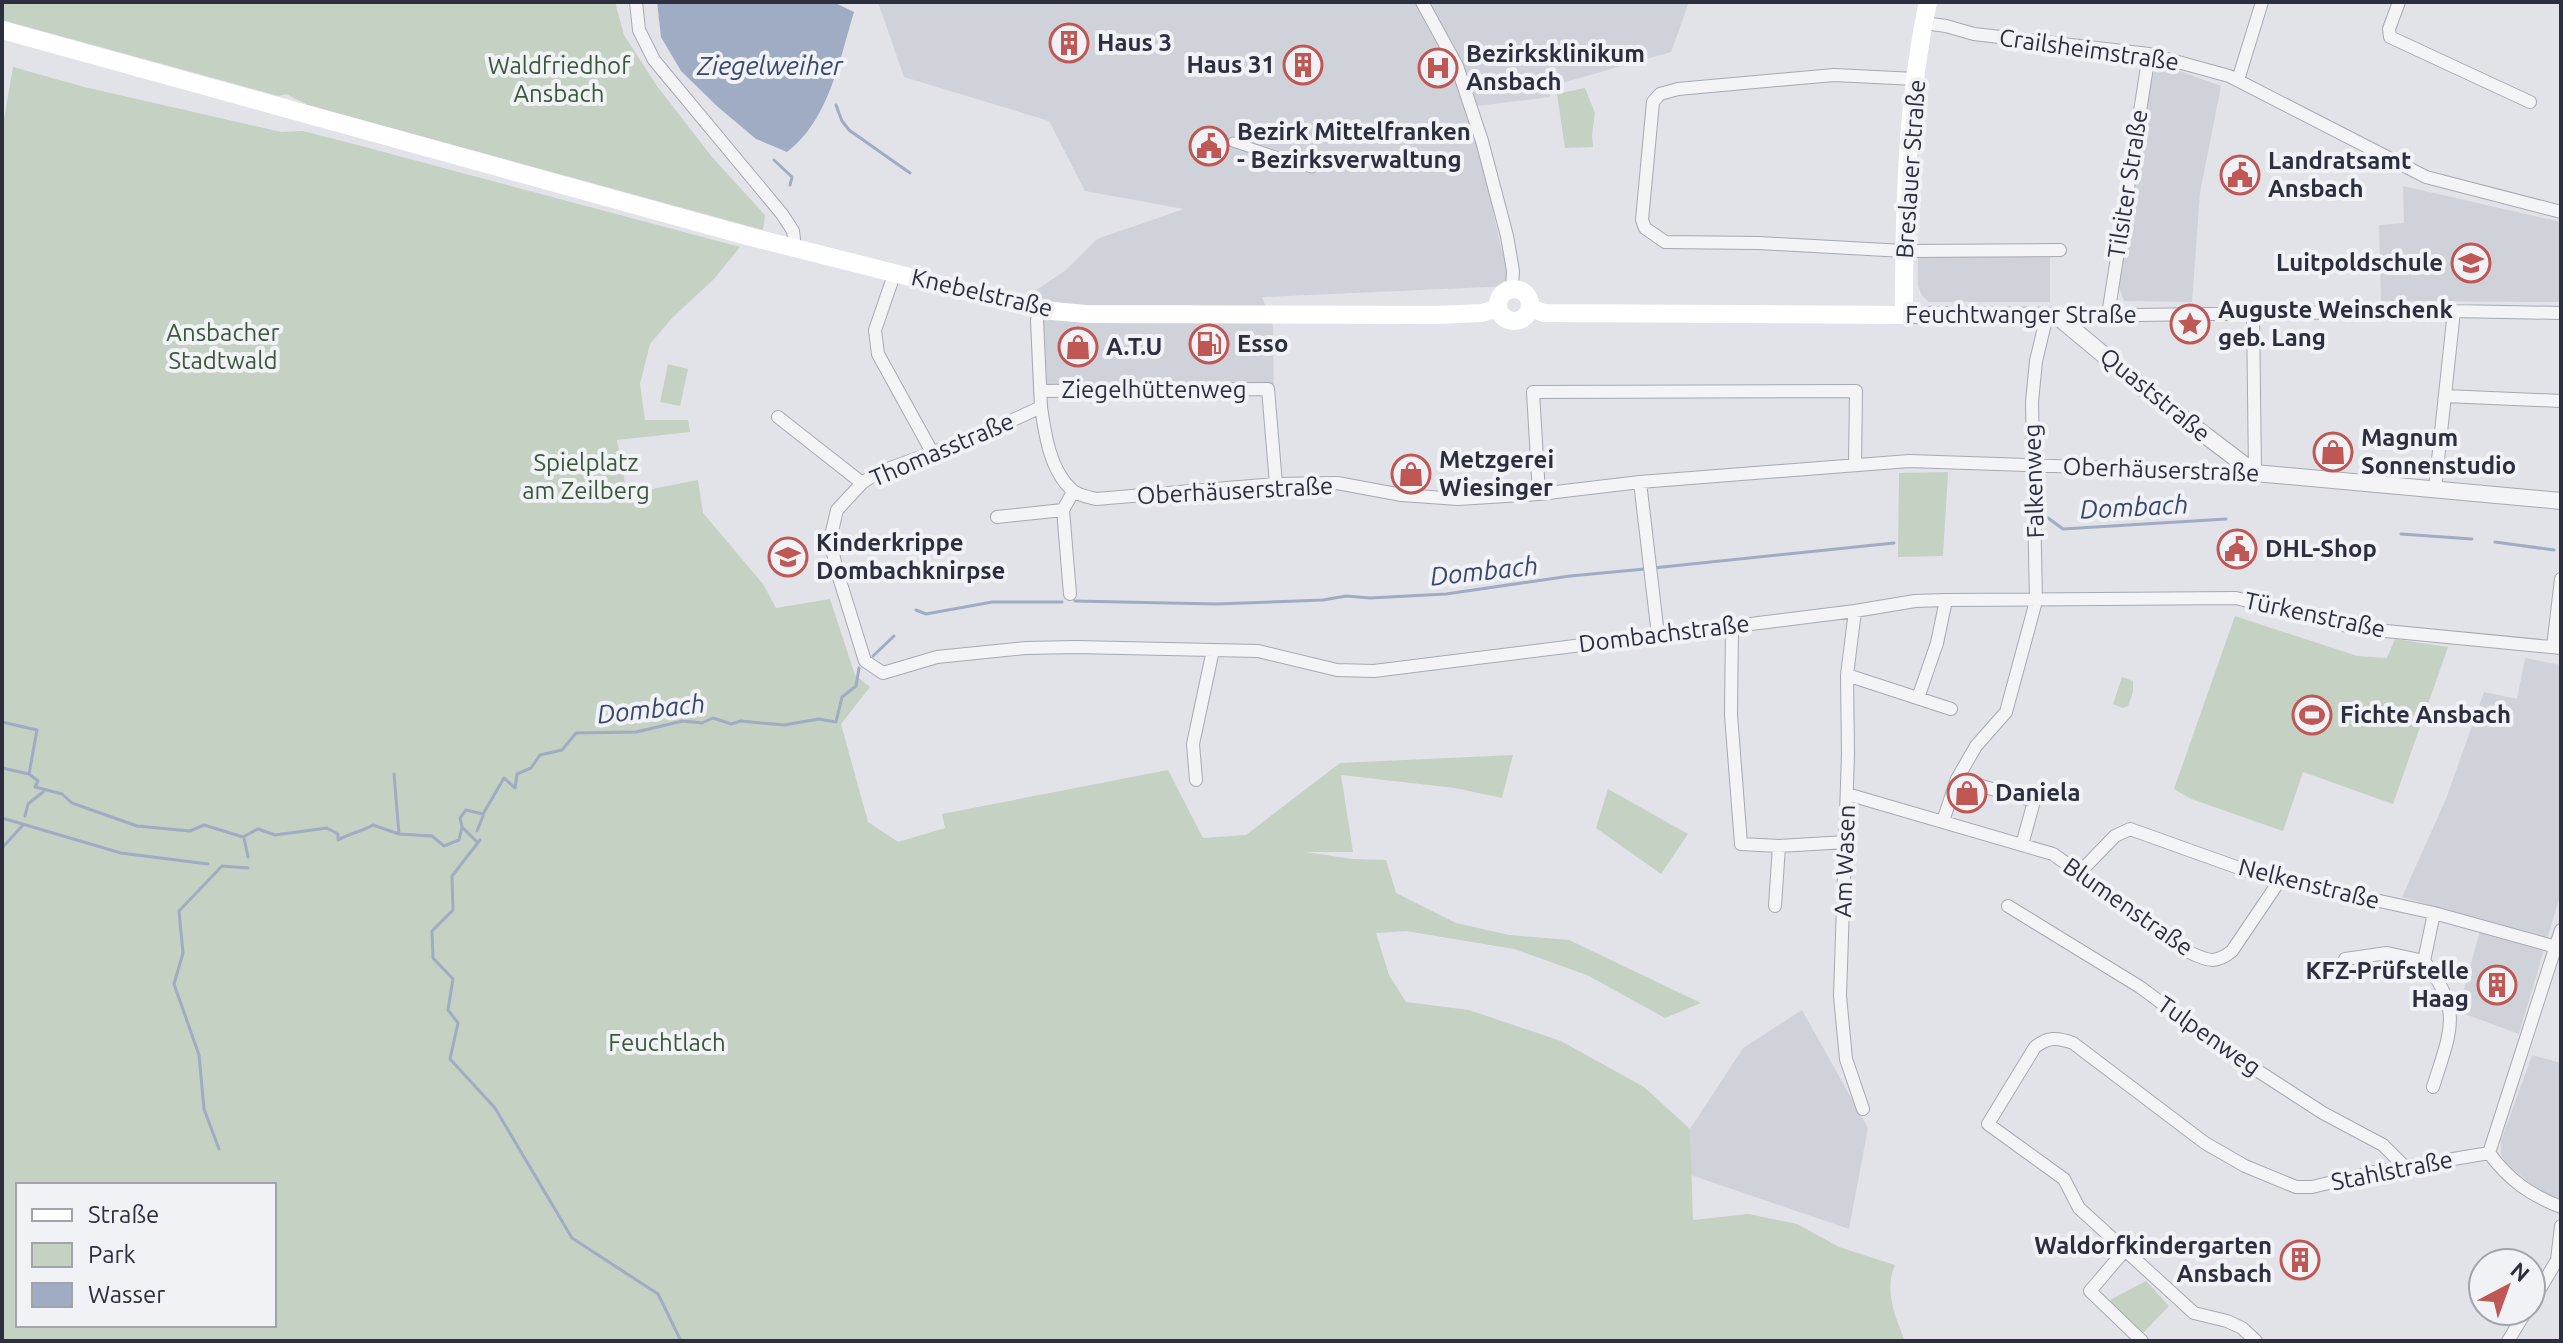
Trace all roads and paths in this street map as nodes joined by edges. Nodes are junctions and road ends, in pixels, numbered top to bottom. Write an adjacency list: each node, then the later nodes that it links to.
1 (636, 2): 15 (street)
2 (1422, 2): 19 (street)
3 (1928, 2): 6 (main road, Breslauer Straße)
4 (2262, 2): 10 (street)
5 (2399, 2): 11 (street)
6 (1924, 23): 8 (street, Crailsheimstraße); 9 (main road, Breslauer Straße)
7 (2, 30): 15 (main road, Knebelstraße)
8 (2149, 54): 10 (street, Crailsheimstraße); 28 (street, Tilsiter Straße)
9 (1916, 79): 17 (main road, Breslauer Straße); 17 (street)
10 (2238, 80): 14 (street, Crailsheimstraße)
11 (2530, 102)
12 (1233, 142): 13 (street)
13 (1312, 168)
14 (2561, 212)
15 (795, 247): 18 (main road, Knebelstraße)
16 (2060, 250): 17 (street)
17 (1904, 251): 26 (main road, Breslauer Straße)
18 (895, 272): 22 (main road, Knebelstraße); 34 (street)
19 (1512, 289): 20 (main road); 21 (main road)
20 (1498, 308): 21 (main road); 22 (main road, Knebelstraße)
21 (1530, 308): 26 (main road, Feuchtwanger Straße)
22 (1041, 310): 29 (street, Thomasstraße)
23 (2454, 311): 24 (street, Feuchtwanger Straße); 25 (street, Feuchtwanger Straße); 30 (street)
24 (2253, 312): 28 (street, Feuchtwanger Straße); 37 (street)
25 (2561, 313)
26 (1904, 315): 27 (street, Feuchtwanger Straße)
27 (2052, 315): 28 (street, Feuchtwanger Straße); 36 (street, Falkenweg); 37 (street, Quaststraße)
28 (2108, 315)
29 (1040, 391): 32 (street, Thomasstraße); 40 (street, Ziegelhüttenweg)
30 (2445, 396): 31 (street); 41 (street)
31 (2561, 401)
32 (1041, 407): 34 (street, Thomasstraße); 42 (street)
33 (778, 417): 39 (street)
34 (932, 452): 39 (street, Thomasstraße)
35 (1855, 464): 36 (street, Oberhäuserstraße); 38 (street, Oberhäuserstraße); 43 (street)
36 (2033, 466): 37 (street, Oberhäuserstraße); 51 (street, Falkenweg)
37 (2255, 473): 41 (street, Oberhäuserstraße)
38 (1640, 482): 43 (street, Oberhäuserstraße); 54 (street)
39 (862, 483): 57 (street, Thomasstraße)
40 (1276, 484): 42 (street, Oberhäuserstraße); 43 (street, Oberhäuserstraße)
41 (2435, 488): 44 (street, Oberhäuserstraße)
42 (1073, 492): 45 (street)
43 (1539, 494)
44 (2561, 501)
45 (1063, 510): 46 (street); 48 (street)
46 (997, 517)
47 (2561, 579): 55 (street)
48 (1070, 594)
49 (1946, 600): 51 (street, Dombachstraße); 52 (street, Dombachstraße); 59 (street)
50 (2117, 600): 51 (street, Dombachstraße); 55 (street, Türkenstraße)
51 (2036, 601): 61 (street, Falkenweg)
52 (1855, 611): 53 (street, Dombachstraße); 58 (street, Am Wasen)
53 (1732, 626): 54 (street, Dombachstraße); 67 (street)
54 (1658, 635): 56 (street, Dombachstraße)
55 (2557, 648)
56 (1213, 650): 57 (street, Dombachstraße); 62 (street)
57 (883, 673)
58 (1847, 675): 59 (street); 63 (street, Am Wasen)
59 (1918, 698): 60 (street)
60 (1951, 709)
61 (1957, 779): 64 (street, Falkenweg); 66 (street)
62 (1196, 780)
63 (1847, 794): 64 (street, Blumenstraße); 65 (street, Am Wasen)
64 (1943, 821): 66 (street, Blumenstraße)
65 (1846, 842): 67 (street); 78 (street, Am Wasen)
66 (2022, 845): 68 (street, Blumenstraße)
67 (1779, 846): 70 (street)
68 (2080, 872): 69 (street, Nelkenstraße); 69 (street, Blumenstraße)
69 (2280, 880): 72 (street, Nelkenstraße)
70 (1775, 906)
71 (2008, 906): 80 (street, Tulpenweg)
72 (2434, 913): 74 (street, Nelkenstraße); 76 (street)
73 (2561, 930): 74 (street)
74 (2556, 947): 79 (street)
75 (2345, 959): 76 (street)
76 (2424, 961): 77 (street)
77 (2433, 1087)
78 (1863, 1109)
79 (2489, 1153): 80 (street, Stahlstraße); 81 (street)
80 (2406, 1168): 83 (street, Stahlstraße)
81 (2561, 1207)
82 (2561, 1226): 84 (street)
83 (2125, 1250): 85 (street); 86 (street)
84 (2547, 1277)
85 (2142, 1341)
86 (2256, 1341)

